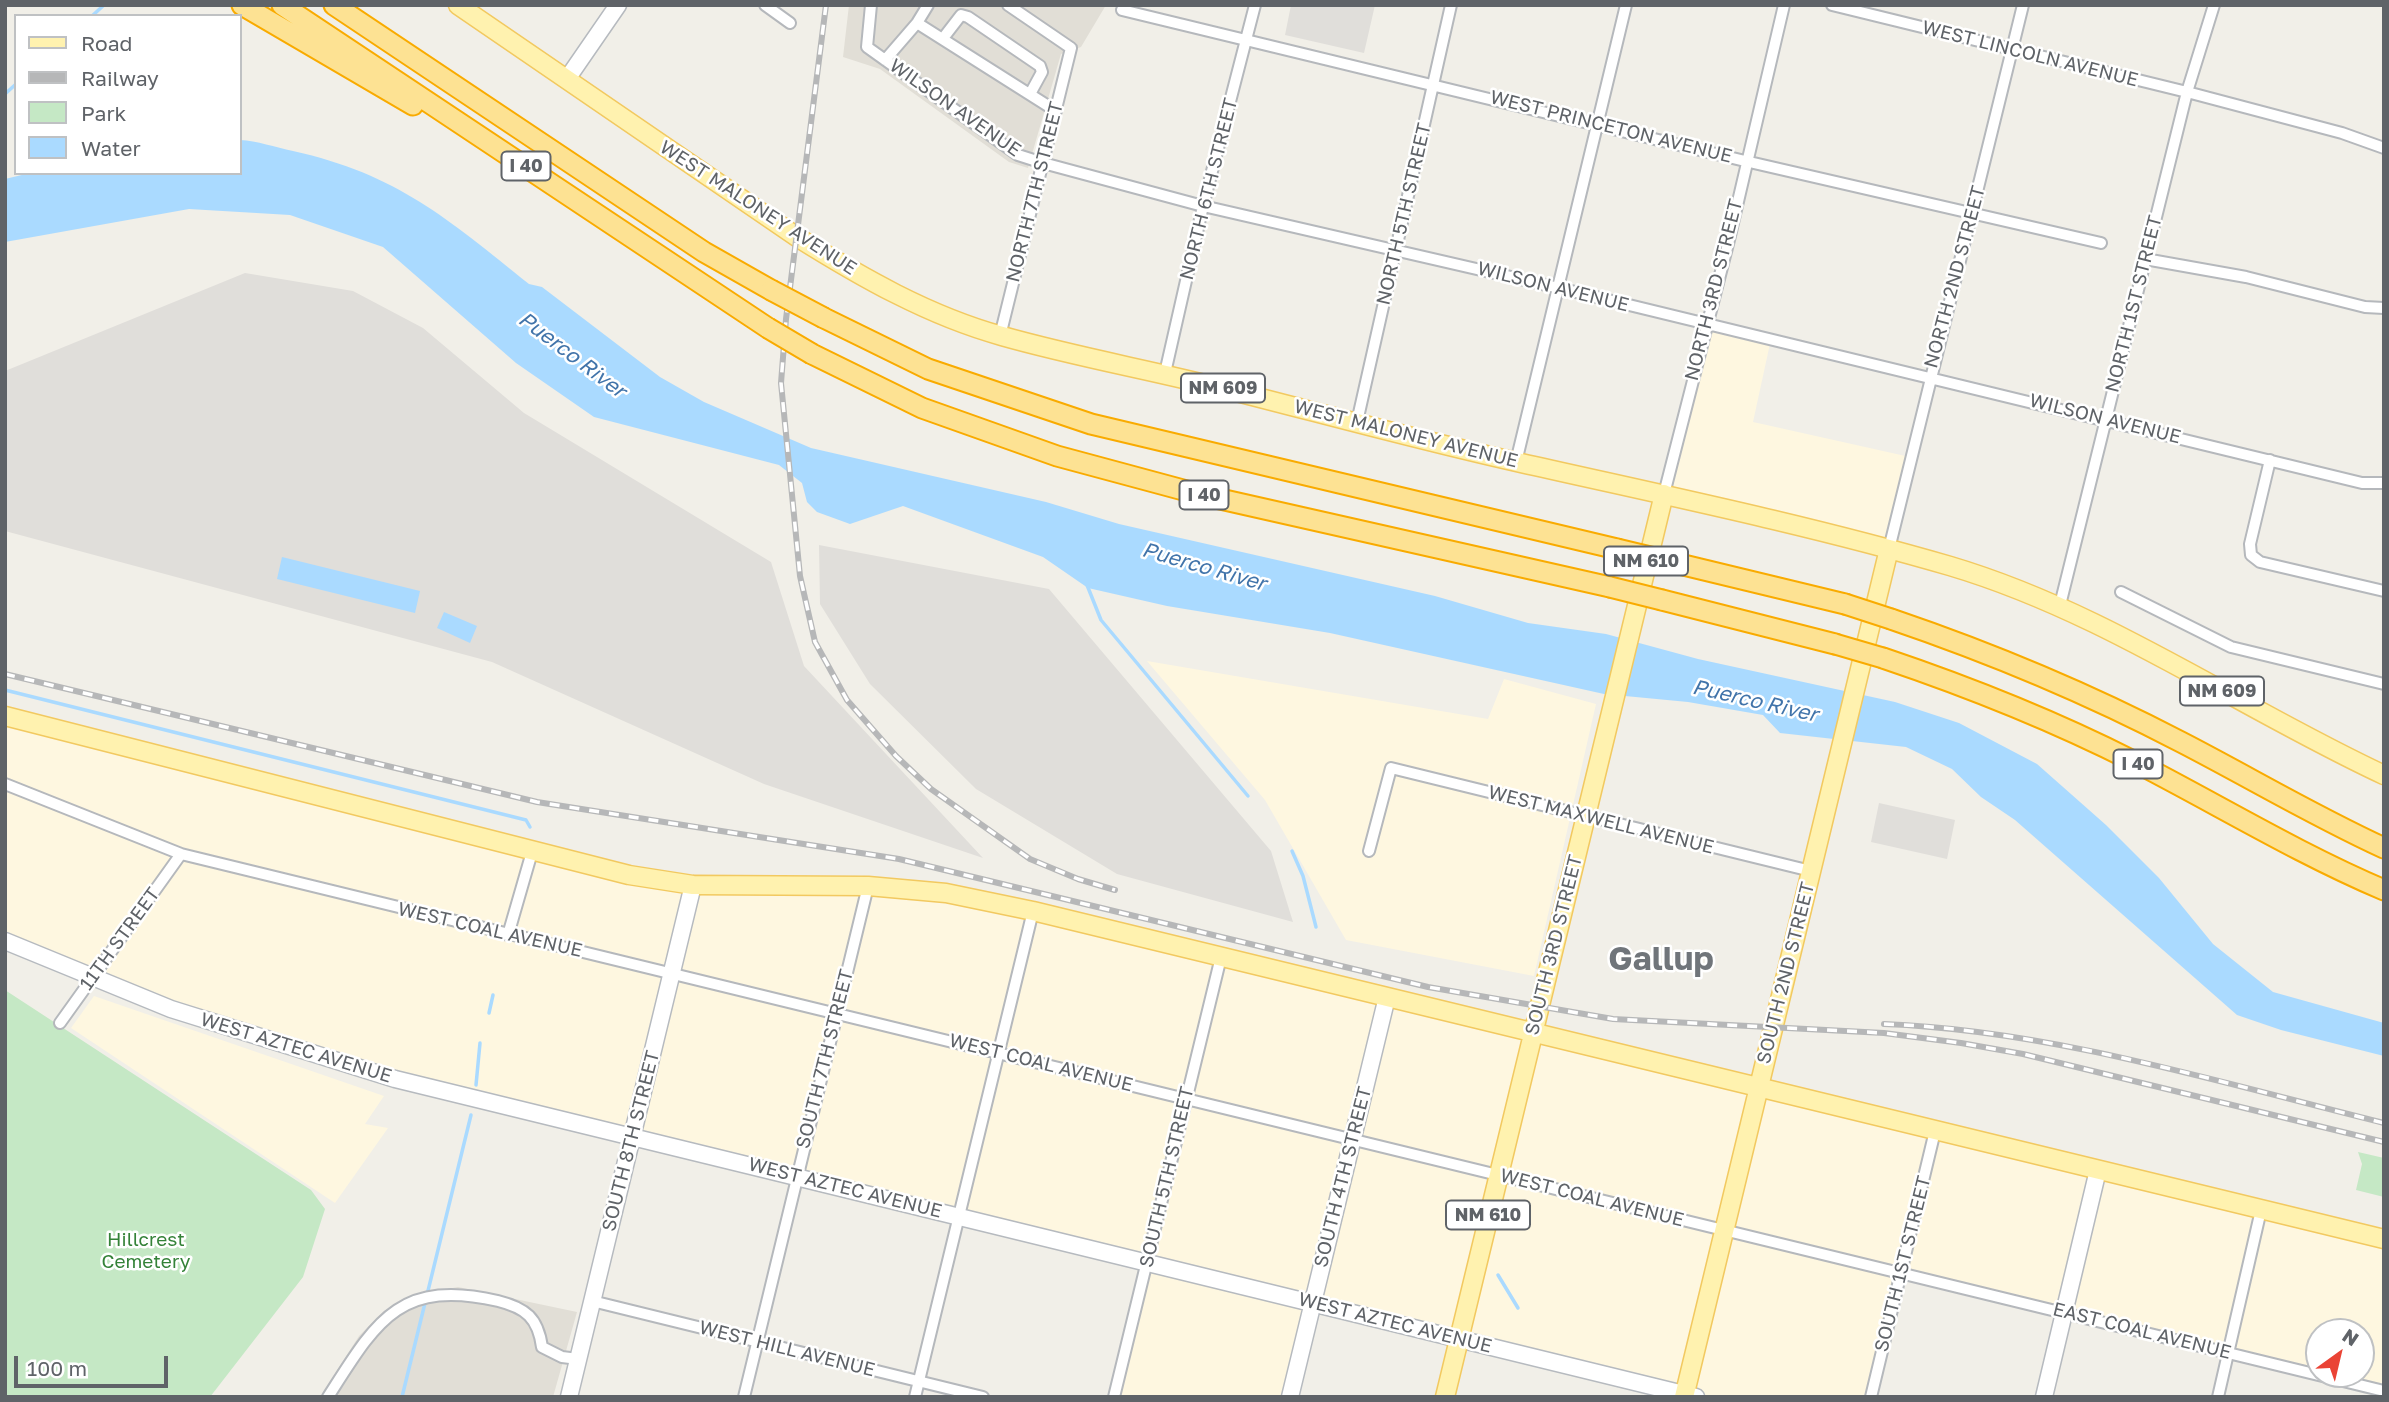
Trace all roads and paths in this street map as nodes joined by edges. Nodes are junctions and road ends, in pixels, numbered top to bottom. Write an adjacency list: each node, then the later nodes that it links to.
1 (242, 5): 35 (highway)
2 (282, 5): 35 (highway, I 40)
3 (334, 5): 26 (highway, I 40)
4 (352, 5): 26 (highway)
5 (458, 5): 25 (main road, WEST MALONEY AVENUE / NM 609)
6 (618, 5): 25 (main road)
7 (765, 5): 19 (street)
8 (871, 5): 24 (street, WILSON AVENUE)
9 (928, 5): 20 (street)
10 (1008, 5): 30 (street, NORTH 7TH STREET)
11 (1255, 5): 22 (street, NORTH 6TH STREET)
12 (1451, 5): 27 (street, NORTH 5TH STREET)
13 (1626, 5): 31 (street)
14 (1784, 5): 33 (street, NORTH 3RD STREET)
15 (1832, 5): 23 (street, WEST LINCOLN AVENUE)
16 (2023, 5): 23 (street, NORTH 2ND STREET)
17 (2214, 5): 28 (street, NORTH 1ST STREET)
18 (1122, 9): 22 (street, WEST PRINCETON AVENUE)
19 (790, 23)
20 (917, 23): 21 (street); 24 (street)
21 (944, 37): 29 (street); 29 (street)
22 (1247, 38): 27 (street, WEST PRINCETON AVENUE); 36 (street, NORTH 6TH STREET)
23 (2012, 51): 28 (street, WEST LINCOLN AVENUE); 37 (street, NORTH 2ND STREET)
24 (885, 60): 34 (street, WILSON AVENUE)
25 (567, 79): 44 (main road, WEST MALONEY AVENUE / NM 609)
26 (444, 80): 62 (highway, I 40, bridge)
27 (1434, 83): 31 (street, WEST PRINCETON AVENUE); 39 (street, NORTH 5TH STREET)
28 (2187, 92): 32 (street, WEST LINCOLN AVENUE); 40 (street, NORTH 1ST STREET)
29 (1030, 94): 30 (street)
30 (1056, 111): 34 (street, NORTH 7TH STREET)
31 (1599, 124): 33 (street, WEST PRINCETON AVENUE); 41 (street)
32 (2384, 148)
33 (1745, 161): 37 (street, WEST PRINCETON AVENUE); 43 (street, NORTH 3RD STREET)
34 (1043, 163): 36 (street, WILSON AVENUE); 44 (street, NORTH 7TH STREET)
35 (566, 194): 69 (highway, I 40, bridge)
36 (1203, 206): 39 (street, WILSON AVENUE); 45 (street, NORTH 6TH STREET)
37 (1973, 212): 38 (street, WEST PRINCETON AVENUE); 46 (street, NORTH 2ND STREET)
38 (2101, 243)
39 (1396, 249): 41 (street, WILSON AVENUE); 48 (street, NORTH 5TH STREET)
40 (2146, 259): 42 (street); 47 (street, NORTH 1ST STREET)
41 (1559, 288): 43 (street, WILSON AVENUE); 50 (street)
42 (2384, 308)
43 (1707, 325): 46 (street, WILSON AVENUE); 52 (street, NORTH 3RD STREET)
44 (1000, 336): 45 (main road, WEST MALONEY AVENUE / NM 609)
45 (1165, 373): 48 (main road, WEST MALONEY AVENUE / NM 609)
46 (1930, 377): 47 (street, WILSON AVENUE); 53 (street, NORTH 2ND STREET)
47 (2106, 419): 49 (street, WILSON AVENUE); 56 (street, NORTH 1ST STREET)
48 (1357, 422): 50 (main road, WEST MALONEY AVENUE / NM 609)
49 (2270, 460): 51 (street, WILSON AVENUE); 54 (street)
50 (1516, 462): 52 (main road, WEST MALONEY AVENUE / NM 609)
51 (2384, 483)
52 (1664, 494): 53 (main road, WEST MALONEY AVENUE / NM 609); 61 (main road, SOUTH 3RD STREET / NM 610)
53 (1889, 549): 56 (main road, WEST MALONEY AVENUE / NM 609); 66 (main road, SOUTH 2ND STREET)
54 (2384, 591)
55 (2121, 592): 57 (street)
56 (2060, 605): 59 (main road, NM 609)
57 (2384, 684)
58 (5, 716): 63 (main road)
59 (2384, 775)
60 (5, 784): 65 (street, WEST COAL AVENUE)
61 (1586, 816): 64 (street, WEST MAXWELL AVENUE); 66 (street, WEST MAXWELL AVENUE); 79 (main road, SOUTH 3RD STREET / NM 610)
62 (2384, 848)
63 (532, 852): 67 (main road); 71 (street)
64 (1370, 852)
65 (181, 854): 71 (street, WEST COAL AVENUE); 75 (street, 11TH STREET)
66 (1811, 871): 81 (main road, SOUTH 2ND STREET)
67 (693, 885): 68 (main road); 74 (main road, SOUTH 8TH STREET)
68 (867, 886): 70 (main road); 77 (street, SOUTH 7TH STREET)
69 (2384, 890)
70 (1033, 911): 73 (main road); 80 (street)
71 (508, 935): 74 (street, WEST COAL AVENUE)
72 (5, 941): 75 (main road, WEST AZTEC AVENUE)
73 (1221, 957): 76 (main road); 82 (street, SOUTH 5TH STREET)
74 (672, 974): 77 (street, WEST COAL AVENUE); 84 (main road, SOUTH 8TH STREET)
75 (92, 977): 78 (street, 11TH STREET); 84 (main road, WEST AZTEC AVENUE)
76 (1387, 997): 79 (main road); 85 (main road, SOUTH 4TH STREET)
77 (836, 1014): 80 (street, WEST COAL AVENUE); 88 (street, SOUTH 7TH STREET)
78 (60, 1023)
79 (1533, 1033): 81 (main road); 87 (main road, SOUTH 3RD STREET / NM 610)
80 (999, 1053): 82 (street, WEST COAL AVENUE); 90 (street)
81 (1759, 1088): 83 (main road); 91 (main road, SOUTH 2ND STREET)
82 (1186, 1098): 85 (street, WEST COAL AVENUE); 93 (street, SOUTH 5TH STREET)
83 (1935, 1131): 86 (main road); 94 (street, SOUTH 1ST STREET)
84 (632, 1136): 88 (main road, WEST AZTEC AVENUE); 95 (main road, SOUTH 8TH STREET)
85 (1353, 1139): 87 (street, WEST COAL AVENUE); 96 (main road, SOUTH 4TH STREET)
86 (2098, 1170): 89 (main road); 97 (main road)
87 (1497, 1175): 91 (street, WEST COAL AVENUE); 98 (main road, SOUTH 3RD STREET / NM 610)
88 (797, 1177): 90 (main road, WEST AZTEC AVENUE); 99 (street, SOUTH 7TH STREET)
89 (2261, 1210): 92 (main road); 100 (street)
90 (959, 1216): 93 (main road, WEST AZTEC AVENUE); 102 (street)
91 (1724, 1230): 94 (street, WEST COAL AVENUE); 104 (main road, SOUTH 2ND STREET)
92 (2384, 1239)
93 (1147, 1262): 96 (main road, WEST AZTEC AVENUE); 110 (street, SOUTH 5TH STREET)
94 (1900, 1274): 97 (street, EAST COAL AVENUE); 113 (street, SOUTH 1ST STREET)
95 (592, 1301): 99 (street, WEST HILL AVENUE); 101 (main road, SOUTH 8TH STREET)
96 (1313, 1303): 98 (main road, WEST AZTEC AVENUE); 111 (main road, SOUTH 4TH STREET)
97 (2064, 1312): 100 (street, EAST COAL AVENUE); 114 (main road)
98 (1459, 1339): 104 (main road, WEST AZTEC AVENUE); 112 (main road, SOUTH 3RD STREET / NM 610)
99 (757, 1342): 102 (street, WEST HILL AVENUE); 107 (street, SOUTH 7TH STREET)
100 (2228, 1352): 103 (street, EAST COAL AVENUE); 115 (street)
101 (578, 1359): 105 (street); 106 (main road, SOUTH 8TH STREET)
102 (919, 1381): 108 (street); 109 (street, WEST HILL AVENUE)
103 (2384, 1391)
104 (1688, 1396)
105 (328, 1397)
106 (569, 1397)
107 (744, 1397)
108 (915, 1397)
109 (983, 1397)
110 (1114, 1397)
111 (1290, 1397)
112 (1445, 1397)
113 (1871, 1397)
114 (2044, 1397)
115 (2218, 1397)

